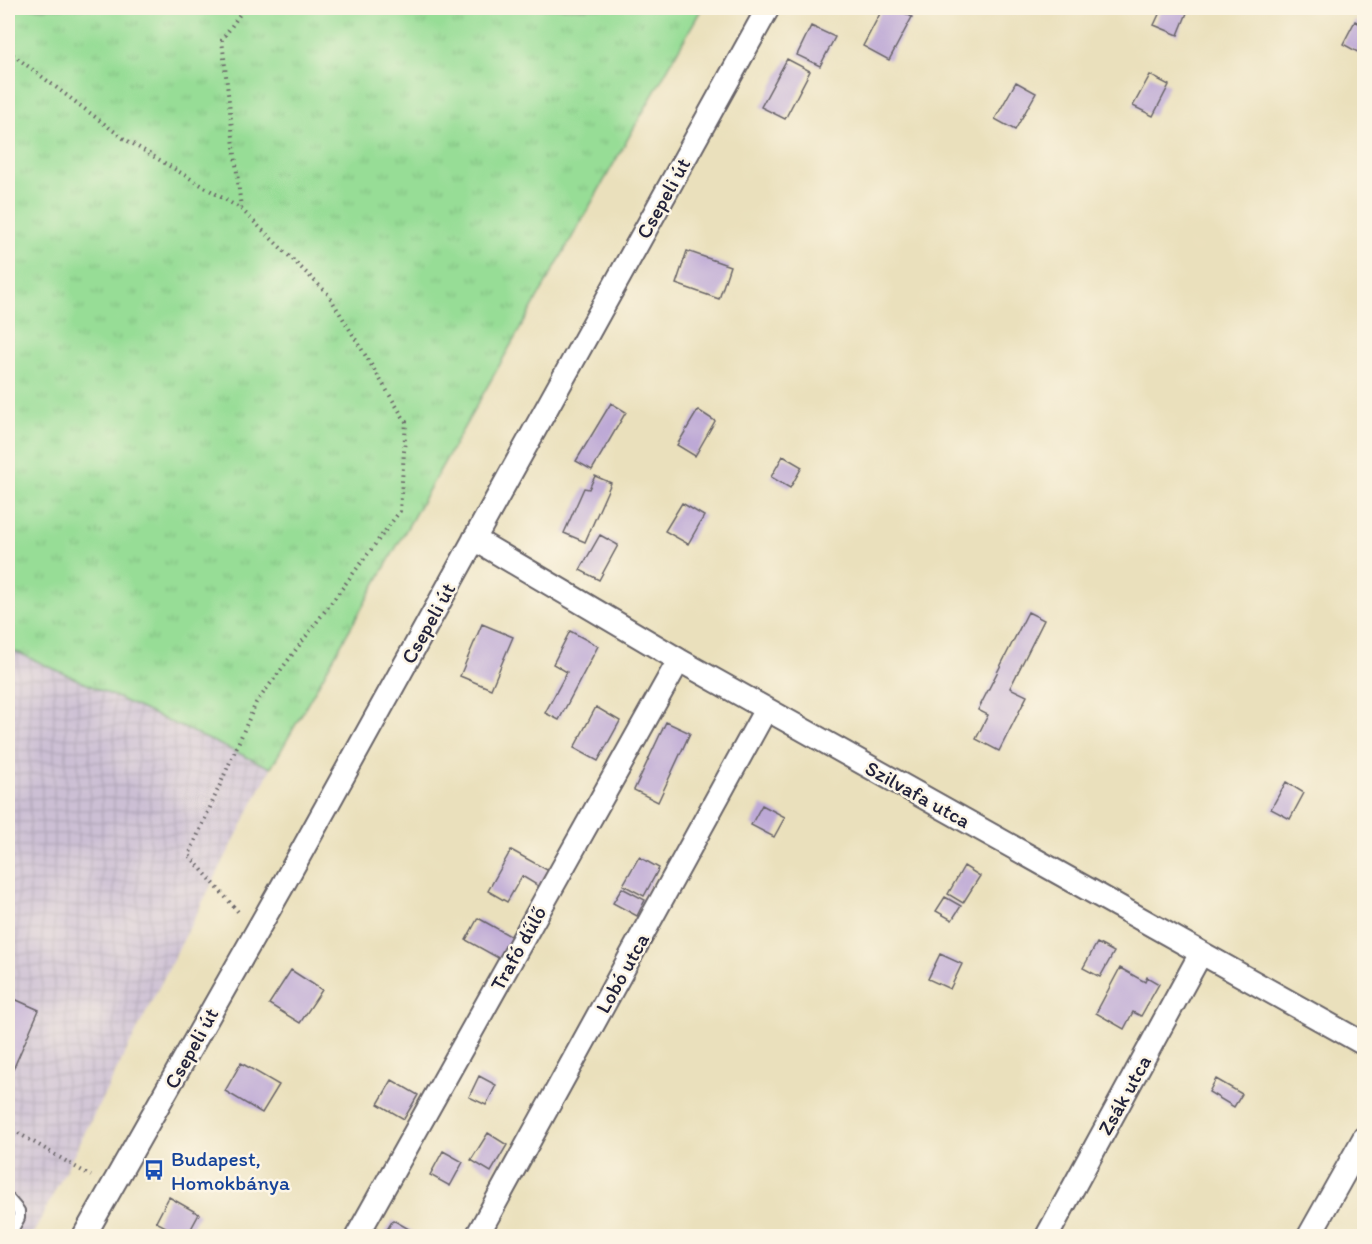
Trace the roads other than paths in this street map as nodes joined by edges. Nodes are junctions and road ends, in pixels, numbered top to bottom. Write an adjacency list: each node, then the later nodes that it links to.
1 (768, 8): 2 (street, Csepeli út)
2 (474, 539): 3 (street, Szilvafa utca); 10 (street, Csepeli út)
3 (679, 660): 4 (street, Szilvafa utca); 11 (street, Trafó dűlő)
4 (766, 709): 5 (street, Szilvafa utca); 12 (street, Lobó utca)
5 (1201, 953): 6 (street, Szilvafa utca); 13 (street, Zsák utca)
6 (1365, 1044)
7 (1365, 1138): 14 (street)
8 (8, 1198): 9 (lane)
9 (9, 1236)
10 (84, 1236)
11 (357, 1236)
12 (477, 1236)
13 (1047, 1236)
14 (1309, 1236)

